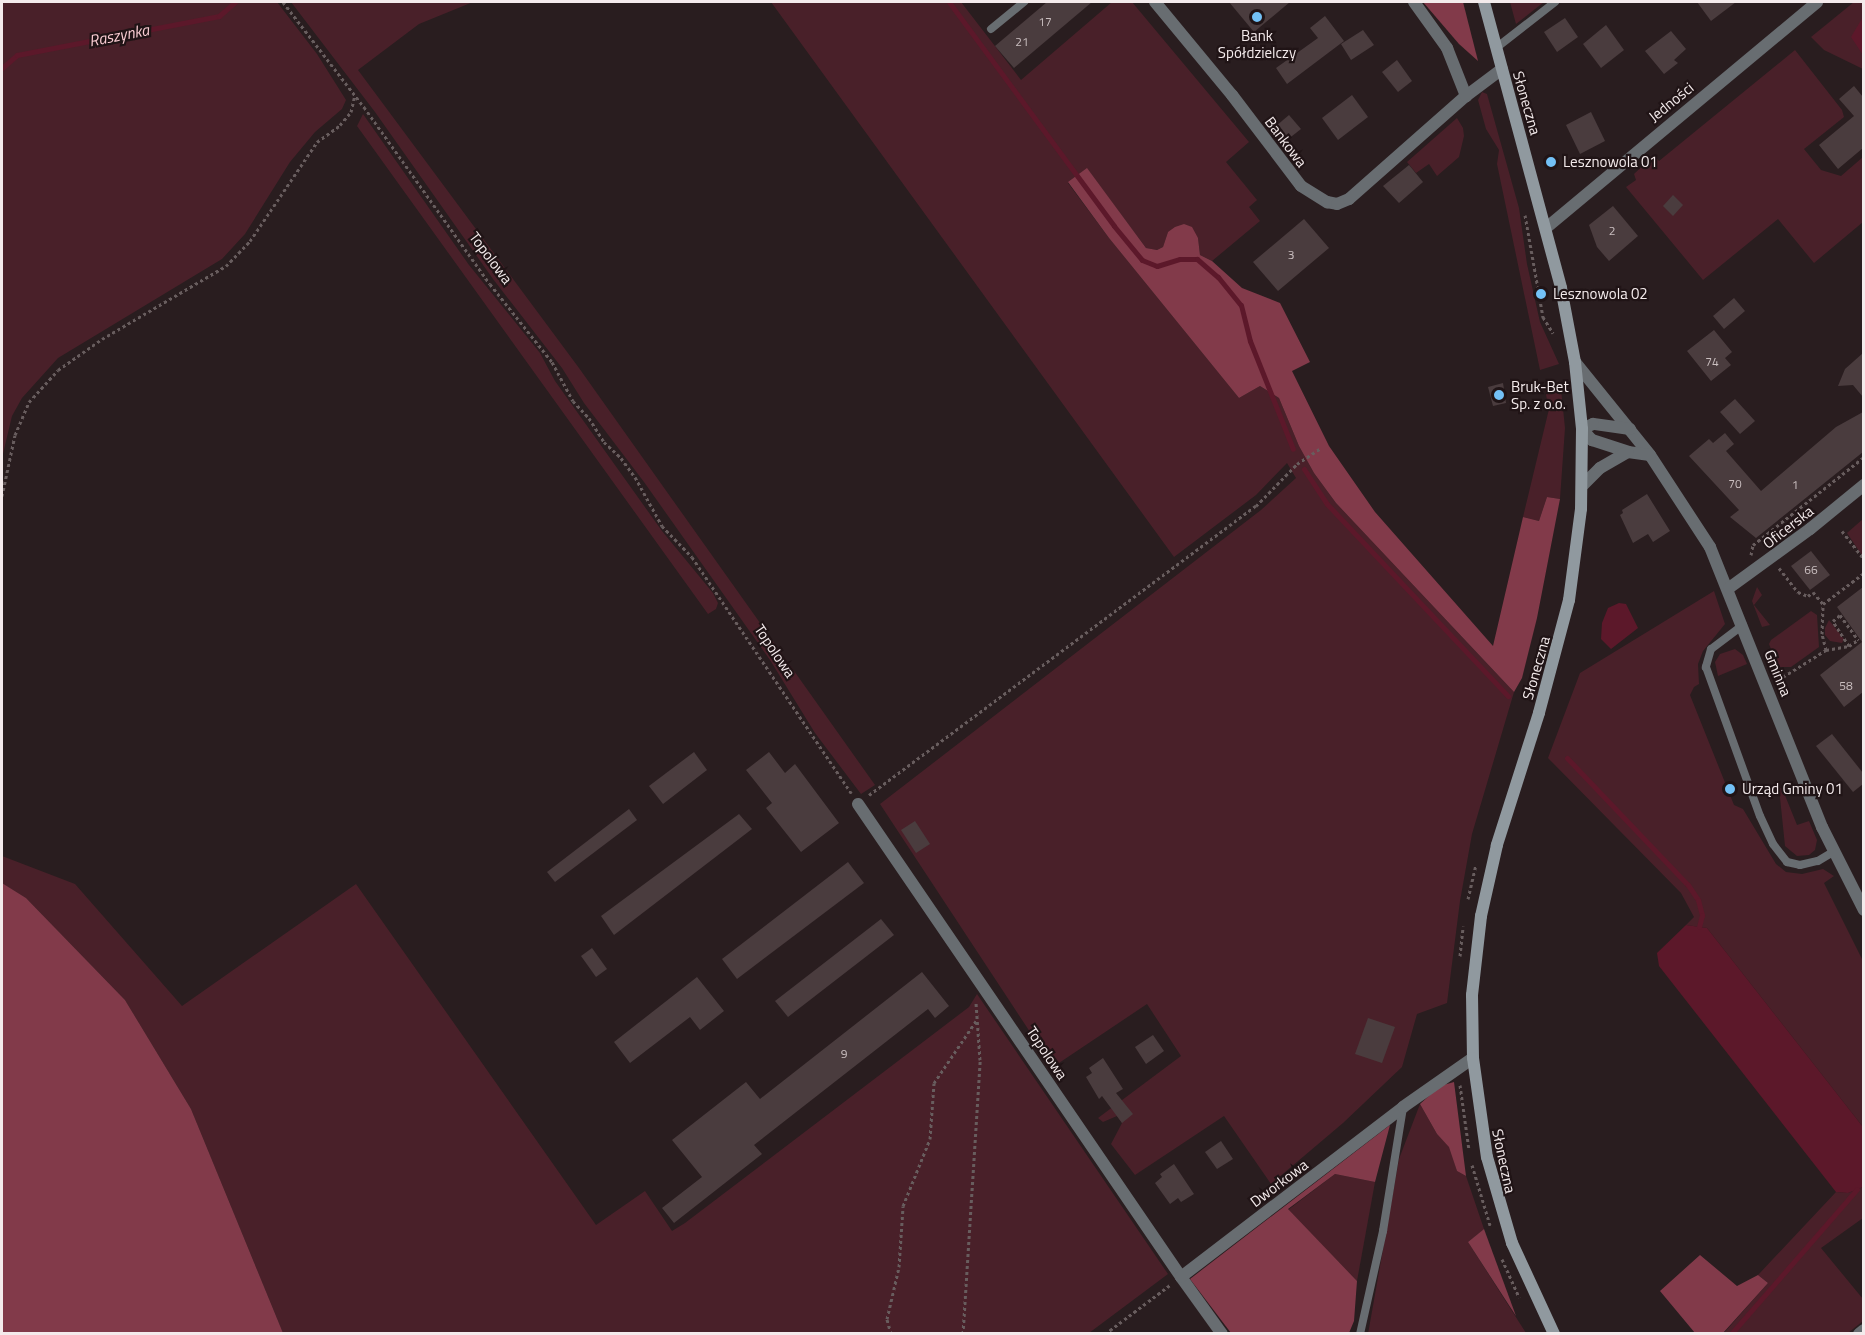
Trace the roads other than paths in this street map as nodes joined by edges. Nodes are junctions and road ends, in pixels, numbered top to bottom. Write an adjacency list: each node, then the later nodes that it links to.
1 (1024, 2): 7 (lane)
2 (1155, 2): 10 (street, Bankowa)
3 (1414, 2): 10 (street)
4 (1484, 2): 8 (main road, Słoneczna)
5 (1555, 2): 8 (lane)
6 (1817, 2): 11 (street, Jedności)
7 (991, 29)
8 (1496, 48): 9 (main road, Słoneczna)
9 (1502, 69): 10 (street, Bankowa); 11 (main road, Słoneczna)
10 (1466, 96)
11 (1546, 228): 12 (main road, Słoneczna)
12 (1575, 362): 13 (main road, Słoneczna); 14 (street, Gminna)
13 (1582, 429): 14 (street); 16 (street); 17 (main road, Słoneczna)
14 (1630, 429): 15 (street, Gminna)
15 (1647, 451): 16 (street); 19 (street, Gminna)
16 (1628, 452): 17 (street)
17 (1583, 485): 24 (main road, Słoneczna)
18 (1863, 485): 19 (street, Oficerska)
19 (1729, 588): 20 (street, Gminna)
20 (1743, 625): 22 (street, Gminna); 22 (lane)
21 (858, 804): 26 (street, Topolowa)
22 (1833, 852): 23 (street, Gminna)
23 (1863, 910)
24 (1473, 1058): 25 (street, Dworkowa); 30 (main road, Słoneczna)
25 (1403, 1107): 26 (street, Dworkowa); 29 (lane)
26 (1181, 1277): 28 (street, Topolowa)
27 (1863, 1330): 31 (street)
28 (1222, 1334)
29 (1360, 1334)
30 (1554, 1334)
31 (1859, 1334)

